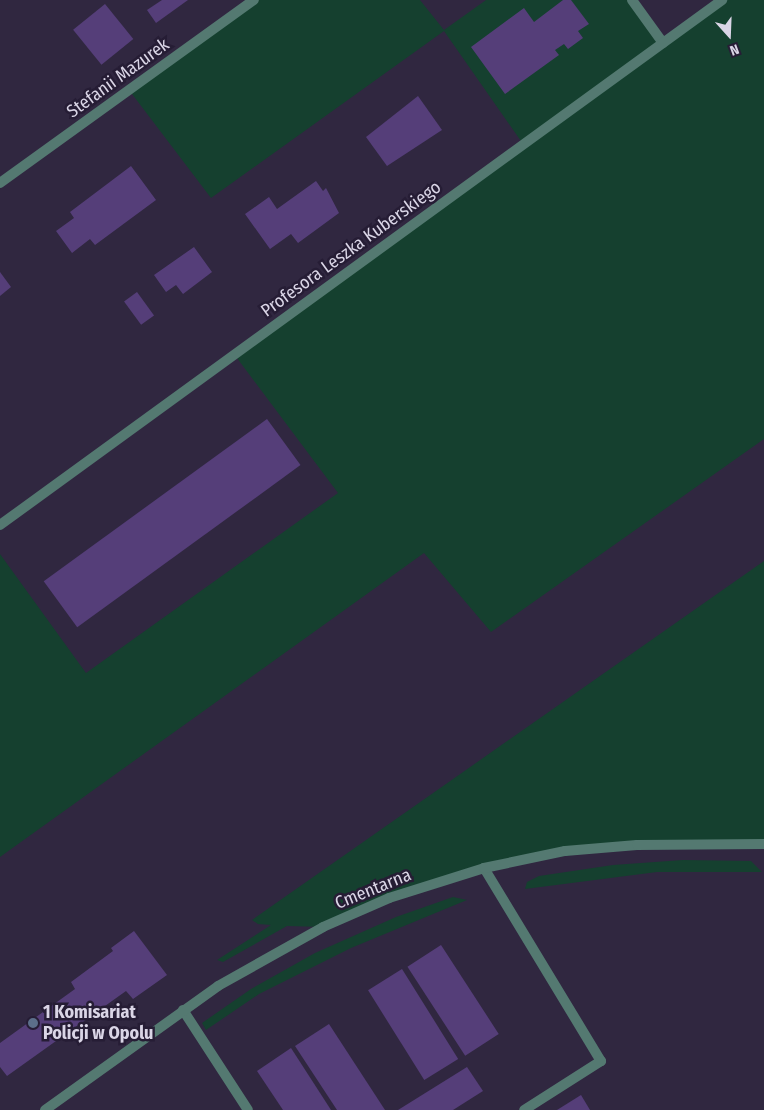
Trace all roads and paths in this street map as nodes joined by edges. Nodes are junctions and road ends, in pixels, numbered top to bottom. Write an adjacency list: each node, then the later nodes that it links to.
1 (254, 0): 5 (street, Stefanii Mazurek)
2 (632, 0): 4 (street)
3 (722, 0): 4 (street, Profesora Leszka Kuberskiego)
4 (663, 43): 6 (street, Profesora Leszka Kuberskiego)
5 (0, 183)
6 (0, 525)
7 (764, 844): 8 (street, Cmentarna)
8 (484, 868): 9 (street, Cmentarna); 12 (street)
9 (183, 1010): 10 (street, Cmentarna); 11 (street)
10 (46, 1110)
11 (248, 1110)
12 (524, 1110)

